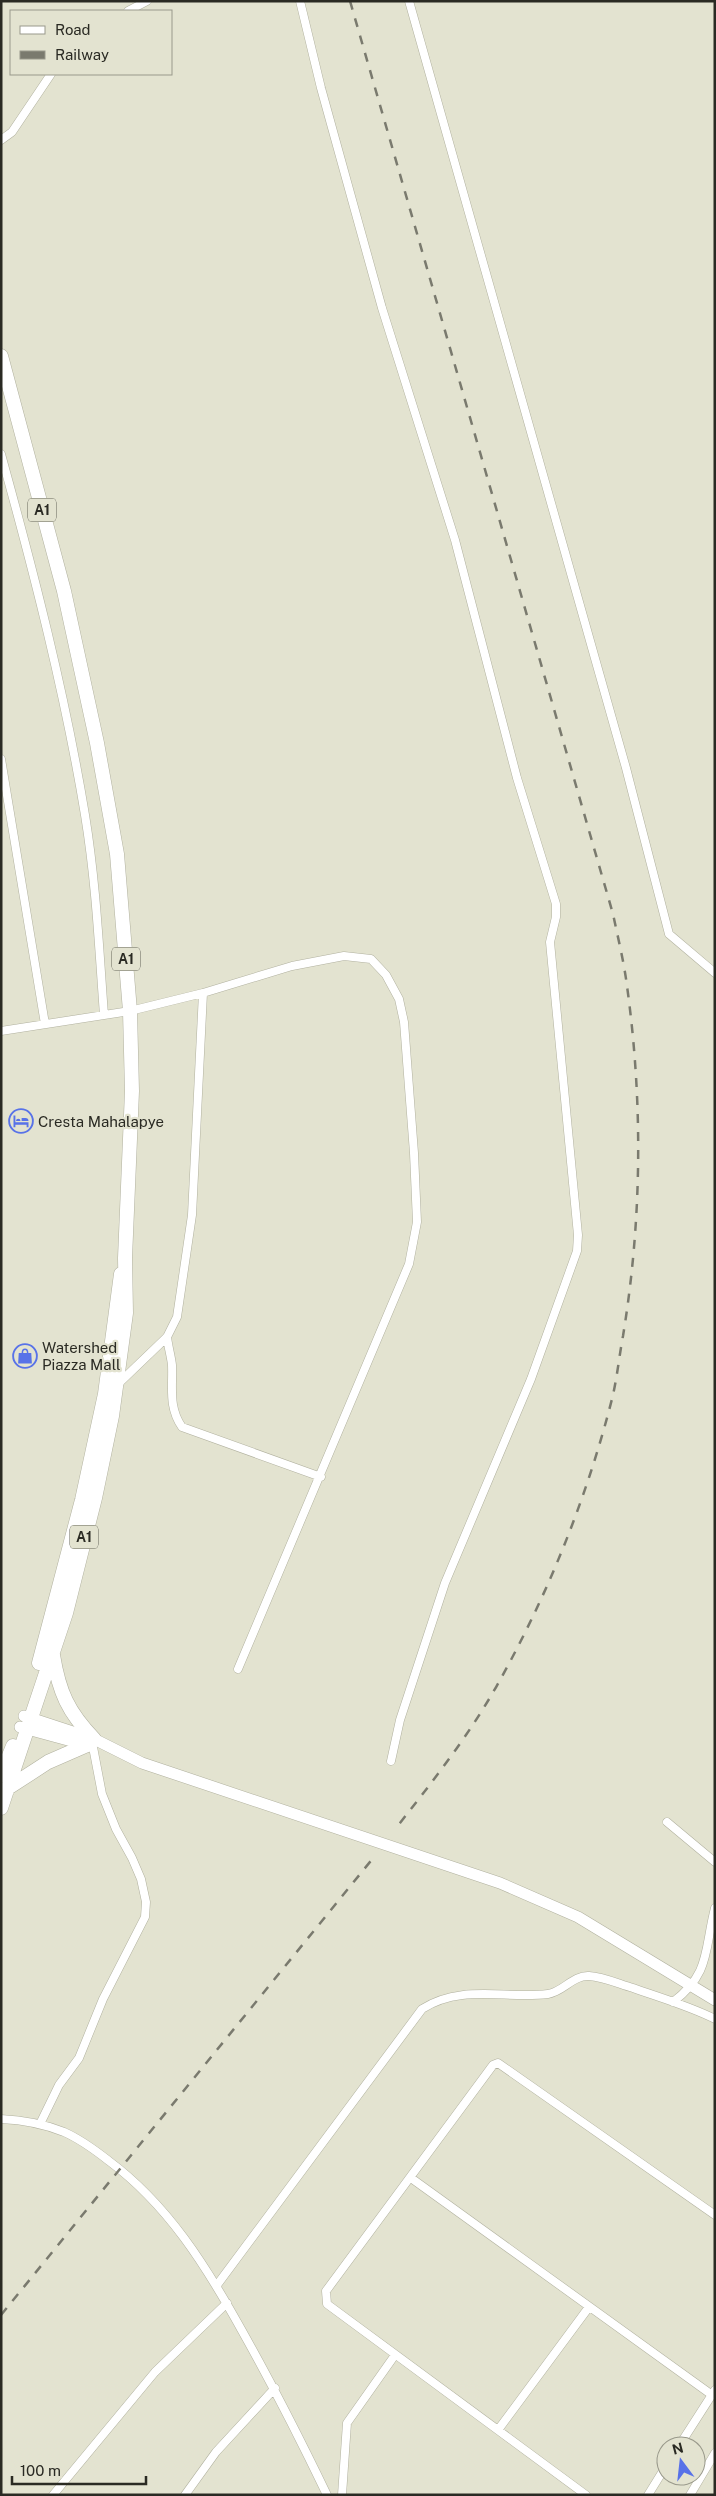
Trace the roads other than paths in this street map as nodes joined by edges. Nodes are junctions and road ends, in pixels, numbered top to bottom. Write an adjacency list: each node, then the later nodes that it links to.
1 (147, 1): 4 (street)
2 (300, 1): 25 (street)
3 (409, 1): 10 (street)
4 (130, 10)
5 (50, 75): 6 (street)
6 (1, 140)
7 (1, 356): 12 (highway, A1)
8 (1, 454): 13 (street)
9 (1, 759): 14 (street)
10 (715, 972)
11 (203, 993): 12 (street); 17 (street); 20 (street)
12 (130, 1011): 13 (street); 16 (highway, A1)
13 (104, 1015): 14 (street)
14 (45, 1024): 15 (street)
15 (1, 1031)
16 (124, 1258): 18 (highway, A1); 19 (highway, A1)
17 (167, 1337): 18 (street); 20 (street)
18 (117, 1385): 19 (street); 21 (highway, A1)
19 (105, 1394): 23 (highway, A1)
20 (320, 1477): 22 (street)
21 (52, 1652): 23 (highway, A1); 24 (highway)
22 (238, 1669)
23 (26, 1722): 24 (main road); 26 (highway, A1)
24 (92, 1743): 26 (highway); 31 (main road); 36 (street)
25 (391, 1761)
26 (4, 1782): 27 (highway, A1)
27 (1, 1808)
28 (667, 1822): 29 (street)
29 (715, 1862)
30 (715, 1908): 31 (street)
31 (693, 1986): 32 (main road); 33 (street)
32 (715, 2000)
33 (673, 2002): 34 (street); 39 (street)
34 (715, 2019)
35 (1, 2119): 36 (street)
36 (40, 2124): 39 (street)
37 (411, 2178): 38 (street); 41 (street); 42 (street)
38 (715, 2215)
39 (216, 2285): 40 (street)
40 (227, 2303): 43 (street); 49 (street)
41 (589, 2307): 44 (street); 45 (street)
42 (395, 2355): 45 (street); 52 (street)
43 (275, 2388): 50 (street); 51 (street)
44 (713, 2392): 46 (street)
45 (498, 2430): 53 (street)
46 (685, 2436)
47 (715, 2453): 55 (street)
48 (656, 2482): 54 (street)
49 (52, 2495)
50 (185, 2495)
51 (327, 2495)
52 (342, 2495)
53 (586, 2495)
54 (648, 2495)
55 (690, 2495)

